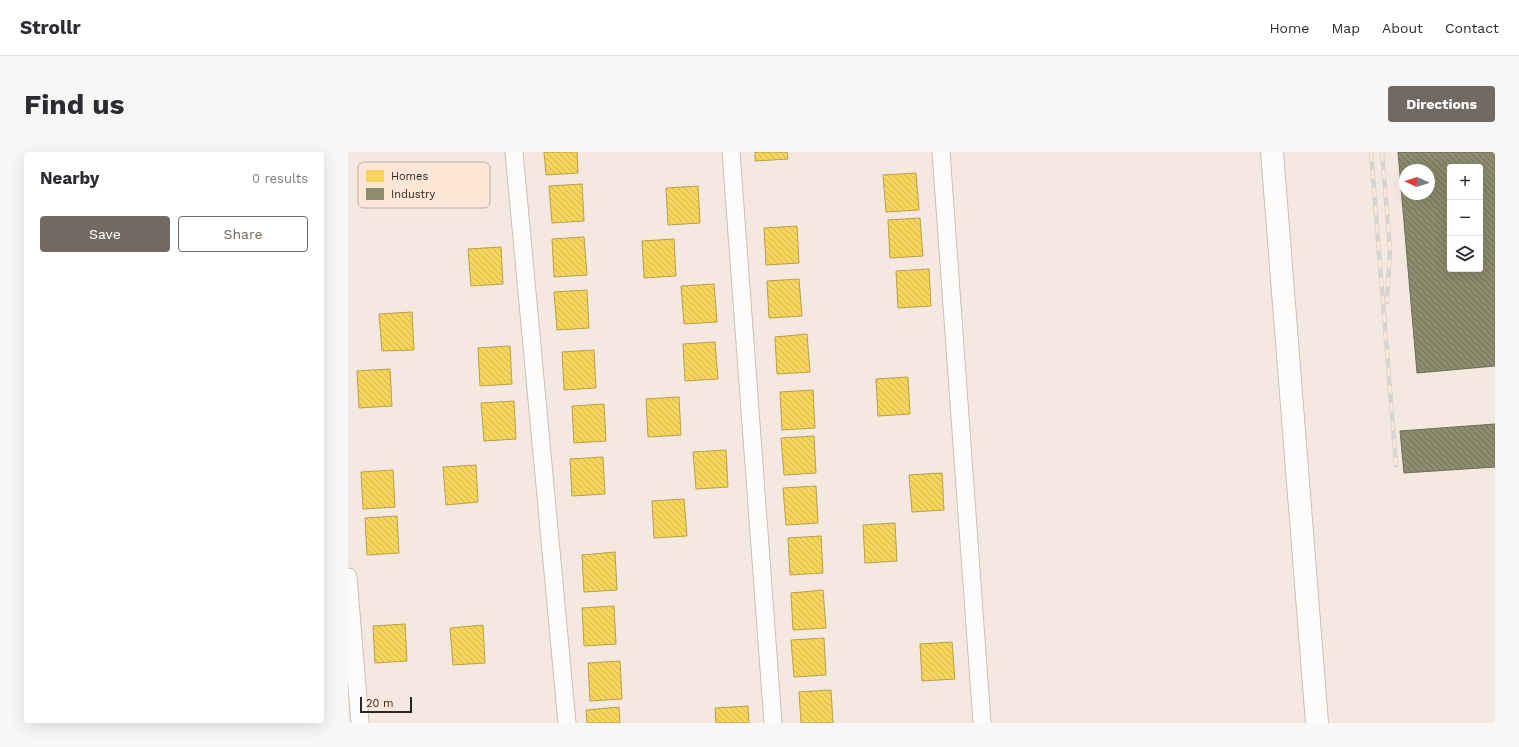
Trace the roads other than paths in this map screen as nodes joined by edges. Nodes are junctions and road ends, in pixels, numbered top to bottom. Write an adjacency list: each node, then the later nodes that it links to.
1 (514, 152): 7 (street)
2 (730, 152): 8 (street)
3 (941, 152): 9 (street)
4 (1272, 152): 10 (main road)
5 (348, 577): 6 (street)
6 (360, 723)
7 (567, 723)
8 (773, 723)
9 (982, 723)
10 (1317, 723)

